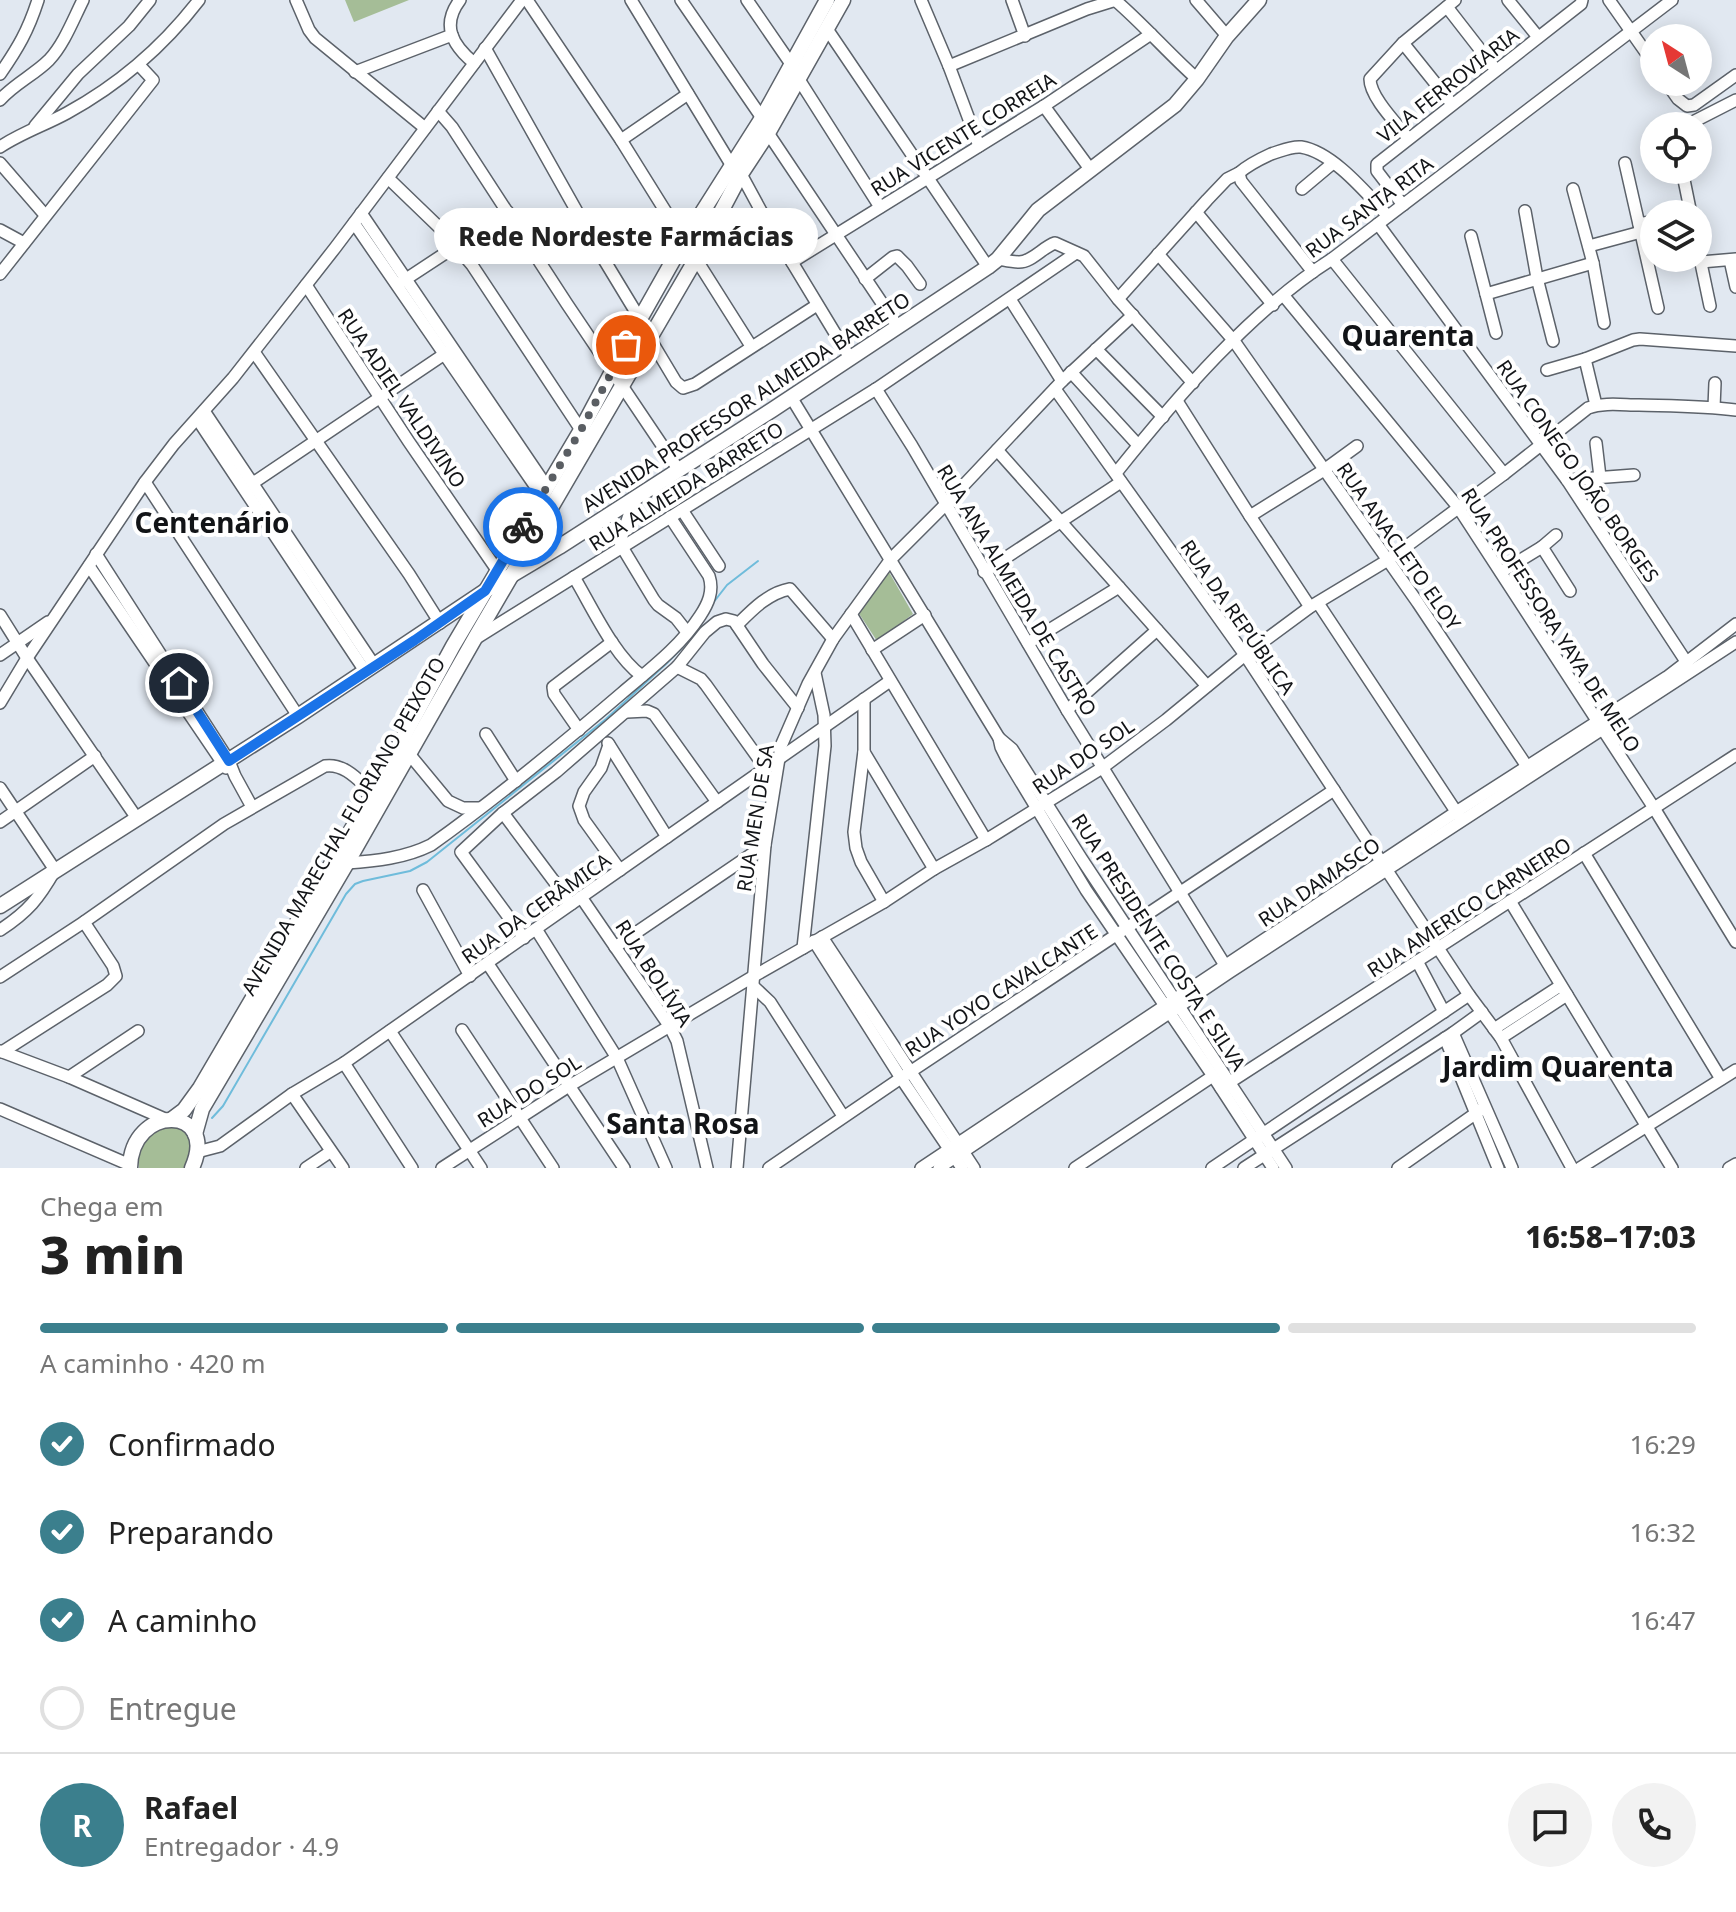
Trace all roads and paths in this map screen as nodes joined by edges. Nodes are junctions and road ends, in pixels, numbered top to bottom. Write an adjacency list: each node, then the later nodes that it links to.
1 (38, 0): 39 (street)
2 (83, 0): 45 (street)
3 (150, 0): 55 (street)
4 (296, 0): 38 (street)
5 (460, 0): 26 (street)
6 (524, 0): 32 (street); 59 (street)
7 (631, 0): 43 (street)
8 (681, 0): 53 (street)
9 (747, 0): 34 (street)
10 (843, 0): 23 (main road, AVENIDA MARECHAL FLORIANO PEIXOTO)
11 (921, 0): 36 (street)
12 (1012, 0): 27 (street)
13 (1116, 0): 25 (street); 27 (street)
14 (1196, 0): 28 (street)
15 (1508, 0): 29 (street)
16 (1609, 0): 24 (street)
17 (1672, 0): 24 (street, RUA SANTA RITA)
18 (1255, 1): 28 (main road, AVENIDA PROFESSOR ALMEIDA BARRETO)
19 (193, 2): 35 (street)
20 (1581, 2): 29 (street, VILA FERROVIARIA)
21 (820, 4): 34 (main road, AVENIDA MARECHAL FLORIANO PEIXOTO)
22 (1451, 4): 30 (street); 37 (street)
23 (827, 29): 41 (main road, AVENIDA MARECHAL FLORIANO PEIXOTO); 68 (street)
24 (1632, 32): 31 (street); 71 (street, RUA SANTA RITA)
25 (1151, 34): 42 (street); 49 (street, RUA VICENTE CORREIA)
26 (452, 35): 33 (street); 38 (street)
27 (1025, 36): 36 (street)
28 (1227, 36): 42 (main road, AVENIDA PROFESSOR ALMEIDA BARRETO)
29 (1538, 37): 37 (street, VILA FERROVIARIA)
30 (1403, 43): 47 (street); 57 (street)
31 (1640, 44)
32 (485, 48): 33 (street); 117 (street)
33 (474, 63): 50 (street)
34 (791, 64): 53 (main road, AVENIDA MARECHAL FLORIANO PEIXOTO)
35 (139, 65): 55 (street); 76 (street)
36 (949, 66): 60 (street)
37 (1496, 70): 47 (street, VILA FERROVIARIA)
38 (355, 72): 54 (street)
39 (0, 74)
40 (1736, 75): 48 (street)
41 (798, 78): 56 (main road, AVENIDA MARECHAL FLORIANO PEIXOTO); 72 (street)
42 (1197, 79): 64 (main road, AVENIDA PROFESSOR ALMEIDA BARRETO)
43 (688, 94): 59 (street); 65 (street)
44 (1680, 96): 48 (street)
45 (0, 100)
46 (1736, 100): 52 (street)
47 (1452, 104): 57 (street, VILA FERROVIARIA)
48 (1688, 104): 51 (street)
49 (1044, 106): 60 (street, RUA VICENTE CORREIA); 64 (street)
50 (438, 111): 54 (street); 74 (street)
51 (1695, 112)
52 (1712, 112)
53 (762, 118): 65 (main road, AVENIDA MARECHAL FLORIANO PEIXOTO)
54 (425, 128): 67 (street)
55 (33, 129): 58 (street)
56 (768, 133): 65 (main road, AVENIDA MARECHAL FLORIANO PEIXOTO); 82 (street)
57 (1408, 138): 71 (street, VILA FERROVIARIA)
58 (3, 140)
59 (621, 140): 85 (street)
60 (979, 146): 68 (street, RUA VICENTE CORREIA)
61 (0, 163): 76 (street)
62 (1333, 163): 66 (street); 69 (street); 77 (street)
63 (1625, 163): 79 (street)
64 (1090, 169): 96 (main road, AVENIDA PROFESSOR ALMEIDA BARRETO)
65 (736, 170): 85 (main road, AVENIDA MARECHAL FLORIANO PEIXOTO); 92 (main road, AVENIDA MARECHAL FLORIANO PEIXOTO); 95 (street)
66 (1240, 171): 75 (street); 98 (street)
67 (388, 178): 78 (street); 87 (street)
68 (927, 179): 72 (street, RUA VICENTE CORREIA); 96 (street)
69 (1302, 189)
70 (1573, 189): 88 (street)
71 (1403, 205): 77 (street, RUA SANTA RITA)
72 (880, 207): 82 (street, RUA VICENTE CORREIA)
73 (1525, 211): 102 (street)
74 (508, 212): 87 (street); 132 (street)
75 (1196, 212): 90 (street); 113 (street)
76 (45, 215): 86 (street)
77 (1388, 216): 80 (street, RUA SANTA RITA)
78 (358, 218): 104 (street); 106 (street)
79 (1640, 221)
80 (1378, 224): 93 (street, RUA SANTA RITA); 151 (street, RUA CONEGO JOÃO BORGES)
81 (0, 230): 86 (street)
82 (835, 235): 95 (street, RUA VICENTE CORREIA); 103 (street)
83 (1471, 236): 108 (street)
84 (1640, 237): 88 (street)
85 (684, 241): 117 (main road, AVENIDA MARECHAL FLORIANO PEIXOTO)
86 (24, 243): 101 (street)
87 (457, 245): 104 (street); 148 (street)
88 (1589, 246): 97 (street)
89 (1076, 253): 96 (street); 110 (street, RUA ALMEIDA BARRETO); 111 (street)
90 (1158, 254): 111 (street); 122 (street, RUA ANACLETO ELOY)
91 (1712, 257): 94 (street)
92 (696, 259): 121 (main road, AVENIDA MARECHAL FLORIANO PEIXOTO); 124 (street)
93 (1332, 259): 98 (street, RUA SANTA RITA); 157 (street)
94 (1733, 259): 107 (street)
95 (792, 262): 112 (street)
96 (993, 263): 119 (main road, AVENIDA PROFESSOR ALMEIDA BARRETO)
97 (1593, 263): 102 (street); 118 (street)
98 (1313, 272): 109 (street, RUA SANTA RITA)
99 (1651, 272): 115 (street)
100 (1703, 272): 114 (street)
101 (0, 274)
102 (1537, 278): 108 (street); 123 (street)
103 (865, 279): 105 (street); 119 (street)
104 (401, 282): 127 (street)
105 (920, 284)
106 (306, 285): 128 (street); 140 (street, RUA ADIEL VALDIVINO)
107 (1736, 287)
108 (1486, 294): 120 (street)
109 (1284, 296): 113 (street, RUA SANTA RITA); 167 (street, RUA PROFESSORA YAYA DE MELO)
110 (1010, 299): 136 (street, RUA DA REPÚBLICA); 138 (street, RUA ALMEIDA BARRETO)
111 (1118, 299): 116 (street)
112 (817, 305): 124 (street); 129 (street)
113 (1273, 305): 122 (street, RUA SANTA RITA)
114 (1710, 306)
115 (1658, 308)
116 (1133, 315): 126 (street, RUA MEN DE SA); 134 (street)
117 (640, 319): 132 (main road, AVENIDA MARECHAL FLORIANO PEIXOTO)
118 (1604, 323)
119 (898, 327): 129 (main road, AVENIDA PROFESSOR ALMEIDA BARRETO)
120 (1496, 333)
121 (649, 337): 124 (street); 137 (main road, AVENIDA MARECHAL FLORIANO PEIXOTO)
122 (1234, 341): 134 (street, RUA SANTA RITA); 156 (street, RUA ANACLETO ELOY)
123 (1553, 341)
124 (751, 346)
125 (1736, 346): 130 (street)
126 (1096, 349): 133 (street, RUA MEN DE SA); 146 (street)
127 (448, 351): 140 (street); 164 (street)
128 (254, 352): 145 (street); 149 (street)
129 (850, 358): 139 (main road, AVENIDA PROFESSOR ALMEIDA BARRETO)
130 (1585, 359): 131 (street); 142 (street)
131 (1547, 370)
132 (613, 372): 137 (street); 148 (main road, AVENIDA MARECHAL FLORIANO PEIXOTO)
133 (1071, 372): 136 (street, RUA MEN DE SA); 152 (street)
134 (1193, 383): 141 (street, RUA SANTA RITA)
135 (1715, 383): 143 (street)
136 (1059, 385): 154 (street, RUA MEN DE SA); 159 (street, RUA DA REPÚBLICA)
137 (622, 386): 155 (street); 183 (main road, AVENIDA MARECHAL FLORIANO PEIXOTO)
138 (876, 389): 147 (street, RUA ALMEIDA BARRETO); 166 (street, RUA ANA ALMEIDA DE CASTRO)
139 (791, 397): 147 (street, RUA PRESIDENTE COSTA E SILVA); 155 (main road, AVENIDA PROFESSOR ALMEIDA BARRETO)
140 (380, 398): 149 (street); 180 (street, RUA ADIEL VALDIVINO)
141 (1177, 401): 146 (street, RUA SANTA RITA); 169 (street)
142 (1596, 405): 143 (street); 151 (street, RUA DO SOL)
143 (1714, 407): 144 (street)
144 (1736, 410)
145 (201, 415): 162 (street); 163 (street); 210 (street)
146 (1163, 417): 152 (street, RUA SANTA RITA)
147 (812, 429): 168 (street, RUA ALMEIDA BARRETO); 176 (street, RUA PRESIDENTE COSTA E SILVA)
148 (581, 430): 164 (main road, AVENIDA MARECHAL FLORIANO PEIXOTO)
149 (316, 441): 163 (street); 194 (street)
150 (1596, 443): 160 (street)
151 (1540, 444): 157 (street, RUA DO SOL); 161 (street, RUA CONEGO JOÃO BORGES)
152 (1138, 445): 159 (street, RUA SANTA RITA)
153 (1357, 446): 156 (street)
154 (997, 450): 166 (street, RUA MEN DE SA); 171 (street)
155 (678, 469): 165 (main road, AVENIDA PROFESSOR ALMEIDA BARRETO)
156 (1324, 470): 169 (street); 177 (street, RUA ANACLETO ELOY)
157 (1504, 474): 167 (street, RUA DO SOL)
158 (1634, 475): 160 (street)
159 (1119, 477): 171 (street, RUA SANTA RITA); 206 (street, RUA DA REPÚBLICA)
160 (1600, 477): 161 (street)
161 (1567, 480): 208 (street, RUA CONEGO JOÃO BORGES)
162 (145, 482): 175 (street); 220 (street)
163 (253, 483): 210 (street)
164 (544, 492): 180 (main road, AVENIDA MARECHAL FLORIANO PEIXOTO)
165 (629, 501): 173 (street); 183 (main road, AVENIDA PROFESSOR ALMEIDA BARRETO)
166 (945, 505): 176 (street, RUA MEN DE SA); 181 (street, RUA ANA ALMEIDA DE CASTRO)
167 (1458, 507): 177 (street, RUA DO SOL); 182 (street, RUA PROFESSORA YAYA DE MELO)
168 (682, 510): 170 (street, RUA ALMEIDA BARRETO); 179 (street)
169 (1250, 516): 188 (street)
170 (670, 517): 173 (street, RUA ALMEIDA BARRETO); 197 (street)
171 (1062, 522): 181 (street, RUA SANTA RITA); 185 (street)
172 (1556, 535): 174 (street)
173 (622, 547): 184 (street, RUA ALMEIDA BARRETO); 197 (street)
174 (1542, 547): 182 (street); 187 (street)
175 (96, 554): 178 (street); 231 (street)
176 (891, 559): 189 (street, RUA MEN DE SA); 191 (street, RUA PRESIDENTE COSTA E SILVA)
177 (1388, 560): 188 (street, RUA DO SOL); 234 (street, RUA ANACLETO ELOY)
178 (89, 566): 192 (street); 231 (street)
179 (719, 566)
180 (497, 570): 186 (main road, AVENIDA MARECHAL FLORIANO PEIXOTO)
181 (984, 572): 202 (street, RUA ANA ALMEIDA DE CASTRO)
182 (1501, 572): 221 (street, RUA PROFESSORA YAYA DE MELO)
183 (513, 576): 186 (main road, AVENIDA PROFESSOR ALMEIDA BARRETO); 198 (main road, AVENIDA MARECHAL FLORIANO PEIXOTO)
184 (574, 577): 198 (street, RUA ALMEIDA BARRETO); 200 (street)
185 (1119, 587): 196 (street); 202 (street)
186 (485, 591): 194 (main road, AVENIDA PROFESSOR ALMEIDA BARRETO); 238 (main road, AVENIDA MARECHAL FLORIANO PEIXOTO)
187 (1570, 591)
188 (1314, 605): 206 (street, RUA DO SOL); 246 (street)
189 (851, 614): 199 (street, RUA MEN DE SA); 204 (street)
190 (0, 615): 203 (street)
191 (925, 615): 204 (street); 240 (street, RUA PRESIDENTE COSTA E SILVA)
192 (55, 617): 203 (street); 207 (street)
193 (734, 622): 199 (street); 209 (street); 217 (street)
194 (440, 623): 210 (main road, AVENIDA PROFESSOR ALMEIDA BARRETO)
195 (1736, 624): 208 (street, RUA DAMASCO)
196 (1157, 630): 214 (street); 218 (street)
197 (687, 632): 212 (street)
198 (475, 638): 227 (main road, AVENIDA MARECHAL FLORIANO PEIXOTO)
199 (833, 639): 211 (street, RUA MEN DE SA)
200 (612, 642): 212 (street); 223 (street)
201 (1736, 642): 221 (street, RUA DAMASCO)
202 (1028, 643): 218 (street, RUA ANA ALMEIDA DE CASTRO)
203 (18, 644): 205 (street); 207 (street)
204 (872, 650): 213 (street)
205 (0, 655)
206 (1245, 655): 214 (street, RUA DO SOL); 237 (street, RUA DA REPÚBLICA)
207 (27, 658): 216 (street); 228 (street)
208 (1687, 663): 221 (street, RUA DAMASCO)
209 (677, 667): 219 (street); 233 (street)
210 (370, 668): 220 (main road, AVENIDA PROFESSOR ALMEIDA BARRETO)
211 (815, 673): 217 (street, RUA MEN DE SA); 222 (street)
212 (642, 676): 223 (street)
213 (890, 681): 215 (street, RUA DA CERÂMICA); 250 (street)
214 (1207, 686): 232 (street, RUA DO SOL)
215 (864, 699): 222 (street, RUA DA CERÂMICA); 226 (street)
216 (0, 703)
217 (798, 708): 229 (street, RUA MEN DE SA)
218 (1067, 710): 232 (street, RUA ANA ALMEIDA DE CASTRO)
219 (627, 712): 223 (street); 239 (street)
220 (298, 716): 231 (main road, AVENIDA PROFESSOR ALMEIDA BARRETO)
221 (1599, 726): 234 (street, RUA DAMASCO); 243 (street, RUA PROFESSORA YAYA DE MELO)
222 (825, 727): 229 (street, RUA DA CERÂMICA); 270 (street)
223 (591, 729): 225 (street); 235 (street); 245 (street)
224 (486, 734): 235 (street)
225 (609, 745): 249 (street); 257 (street)
226 (864, 751): 255 (street); 262 (street)
227 (410, 755): 242 (street); 253 (main road, AVENIDA MARECHAL FLORIANO PEIXOTO)
228 (95, 756): 244 (street); 247 (street)
229 (778, 760): 233 (street, RUA DA CERÂMICA); 251 (street, RUA MEN DE SA)
230 (1734, 762): 243 (street, RUA AMERICO CARNEIRO)
231 (226, 763): 241 (street); 247 (main road, AVENIDA PROFESSOR ALMEIDA BARRETO)
232 (1102, 768): 240 (street, RUA DO SOL); 259 (street, RUA ANA ALMEIDA DE CASTRO)
233 (766, 769): 239 (street, RUA DA CERÂMICA)
234 (1530, 771): 246 (street, RUA DAMASCO)
235 (516, 781): 242 (street)
236 (0, 788): 244 (street)
237 (1334, 790): 254 (street, RUA DA REPÚBLICA); 259 (street, RUA YOYO CAVALCANTE)
238 (373, 793): 241 (street); 306 (main road, AVENIDA MARECHAL FLORIANO PEIXOTO)
239 (717, 802): 249 (street, RUA DA CERÂMICA)
240 (1041, 806): 250 (street, RUA DO SOL); 265 (street, RUA PRESIDENTE COSTA E SILVA); 268 (street, RUA PRESIDENTE COSTA E SILVA)
241 (252, 807): 264 (street)
242 (480, 808): 253 (street)
243 (1654, 808): 252 (street, RUA AMERICO CARNEIRO); 271 (street, RUA PROFESSORA YAYA DE MELO)
244 (15, 812): 248 (street); 256 (street)
245 (503, 813): 260 (street, RUA BOLÍVIA); 269 (street)
246 (1459, 816): 254 (street, RUA DAMASCO)
247 (136, 817): 256 (main road, AVENIDA PROFESSOR ALMEIDA BARRETO)
248 (0, 822)
249 (667, 837): 257 (street, RUA DA CERÂMICA)
250 (986, 840): 255 (street, RUA DO SOL)
251 (765, 845): 272 (street); 279 (street, RUA MEN DE SA)
252 (1584, 853): 261 (street, RUA AMERICO CARNEIRO); 298 (street)
253 (347, 863): 308 (main road, AVENIDA MARECHAL FLORIANO PEIXOTO)
254 (1384, 866): 273 (street, RUA DA REPÚBLICA); 276 (street, RUA DAMASCO)
255 (934, 869): 262 (street, RUA DO SOL)
256 (55, 870): 263 (main road, AVENIDA PROFESSOR ALMEIDA BARRETO); 267 (street)
257 (620, 870): 260 (street, RUA DA CERÂMICA)
258 (423, 890): 277 (street)
259 (1179, 891): 265 (street, RUA YOYO CAVALCANTE); 276 (street, RUA ANA ALMEIDA DE CASTRO)
260 (576, 900): 266 (street, RUA DA CERÂMICA); 272 (street, RUA BOLÍVIA)
261 (1510, 901): 273 (street, RUA AMERICO CARNEIRO); 280 (street)
262 (884, 902): 270 (street, RUA DO SOL)
263 (0, 906)
264 (84, 922): 278 (street); 291 (street)
265 (1128, 928): 268 (street, RUA YOYO CAVALCANTE); 282 (street, RUA PRESIDENTE COSTA E SILVA)
266 (536, 929): 269 (street, RUA DA CERÂMICA); 292 (street)
267 (0, 930)
268 (1117, 935): 282 (street, RUA PRESIDENTE COSTA E SILVA); 295 (street, RUA YOYO CAVALCANTE)
269 (524, 938): 275 (street, RUA DA CERÂMICA)
270 (813, 942): 279 (street, RUA DO SOL); 295 (street)
271 (1736, 942)
272 (615, 947): 285 (street, RUA BOLÍVIA)
273 (1439, 947): 274 (street, RUA AMERICO CARNEIRO); 281 (street, RUA DA REPÚBLICA)
274 (1417, 961): 283 (street); 299 (street, RUA AMERICO CARNEIRO)
275 (488, 964): 277 (street, RUA DA CERÂMICA); 300 (street)
276 (1228, 969): 282 (street, RUA DAMASCO)
277 (470, 976): 288 (street, RUA DA CERÂMICA)
278 (0, 977)
279 (754, 981): 285 (street, RUA DO SOL); 304 (street); 326 (street, RUA MEN DE SA)
280 (1564, 990): 289 (street); 307 (street)
281 (1469, 995): 283 (street); 284 (street, RUA DA REPÚBLICA)
282 (1172, 1006): 296 (street, RUA PRESIDENTE COSTA E SILVA); 299 (street, RUA PRESIDENTE COSTA E SILVA); 313 (street, RUA DAMASCO)
283 (1444, 1012): 309 (street)
284 (1482, 1012): 289 (street, RUA DA REPÚBLICA); 290 (street)
285 (670, 1027): 292 (street, RUA DO SOL); 325 (street, RUA BOLÍVIA)
286 (462, 1030): 305 (street)
287 (138, 1031): 297 (street)
288 (390, 1031): 293 (street, RUA DA CERÂMICA); 310 (street)
289 (1497, 1034): 339 (street, RUA DA REPÚBLICA)
290 (1449, 1035): 303 (street); 312 (street)
291 (1, 1052): 297 (street)
292 (617, 1058): 300 (street, RUA DO SOL); 324 (street)
293 (344, 1063): 301 (street, RUA DA CERÂMICA); 319 (street)
294 (1736, 1070): 298 (street)
295 (905, 1075): 304 (street, RUA YOYO CAVALCANTE); 313 (street)
296 (1213, 1076): 299 (street, RUA PRESIDENTE COSTA E SILVA); 331 (street)
297 (69, 1077): 306 (street)
298 (1721, 1079): 307 (street)
299 (1225, 1085): 309 (street, RUA PRESIDENTE COSTA E SILVA)
300 (569, 1086): 305 (street, RUA DO SOL); 323 (street)
301 (292, 1094): 311 (street); 314 (street, RUA DA CERÂMICA)
302 (0, 1109): 316 (street)
303 (1482, 1110): 336 (street); 337 (street); 338 (street)
304 (843, 1116): 327 (street, RUA YOYO CAVALCANTE)
305 (520, 1117): 310 (street, RUA DO SOL); 322 (street)
306 (168, 1119): 308 (main road); 316 (main road, AVENIDA MARECHAL FLORIANO PEIXOTO)
307 (1647, 1126): 340 (street); 341 (street)
308 (195, 1134): 314 (main road)
309 (1259, 1137): 312 (street, RUA PRESIDENTE COSTA E SILVA); 332 (street)
310 (469, 1150): 320 (street, RUA DO SOL); 321 (street)
311 (330, 1152): 317 (street); 318 (street)
312 (1269, 1152): 333 (street); 334 (street, RUA PRESIDENTE COSTA E SILVA); 335 (street, RUA PRESIDENTE COSTA E SILVA)
313 (958, 1154): 328 (street, RUA DAMASCO); 329 (street, RUA DAMASCO); 330 (street)
314 (197, 1160)
315 (1736, 1164): 342 (street)
316 (130, 1167)
317 (306, 1168)
318 (343, 1168)
319 (412, 1168)
320 (442, 1168)
321 (481, 1168)
322 (553, 1168)
323 (624, 1168)
324 (666, 1168)
325 (707, 1168)
326 (737, 1168)
327 (769, 1168)
328 (921, 1168)
329 (939, 1168)
330 (974, 1168)
331 (1075, 1168)
332 (1212, 1168)
333 (1244, 1168)
334 (1273, 1168)
335 (1286, 1168)
336 (1398, 1168)
337 (1498, 1168)
338 (1512, 1168)
339 (1572, 1168)
340 (1580, 1168)
341 (1672, 1168)
342 (1729, 1168)

